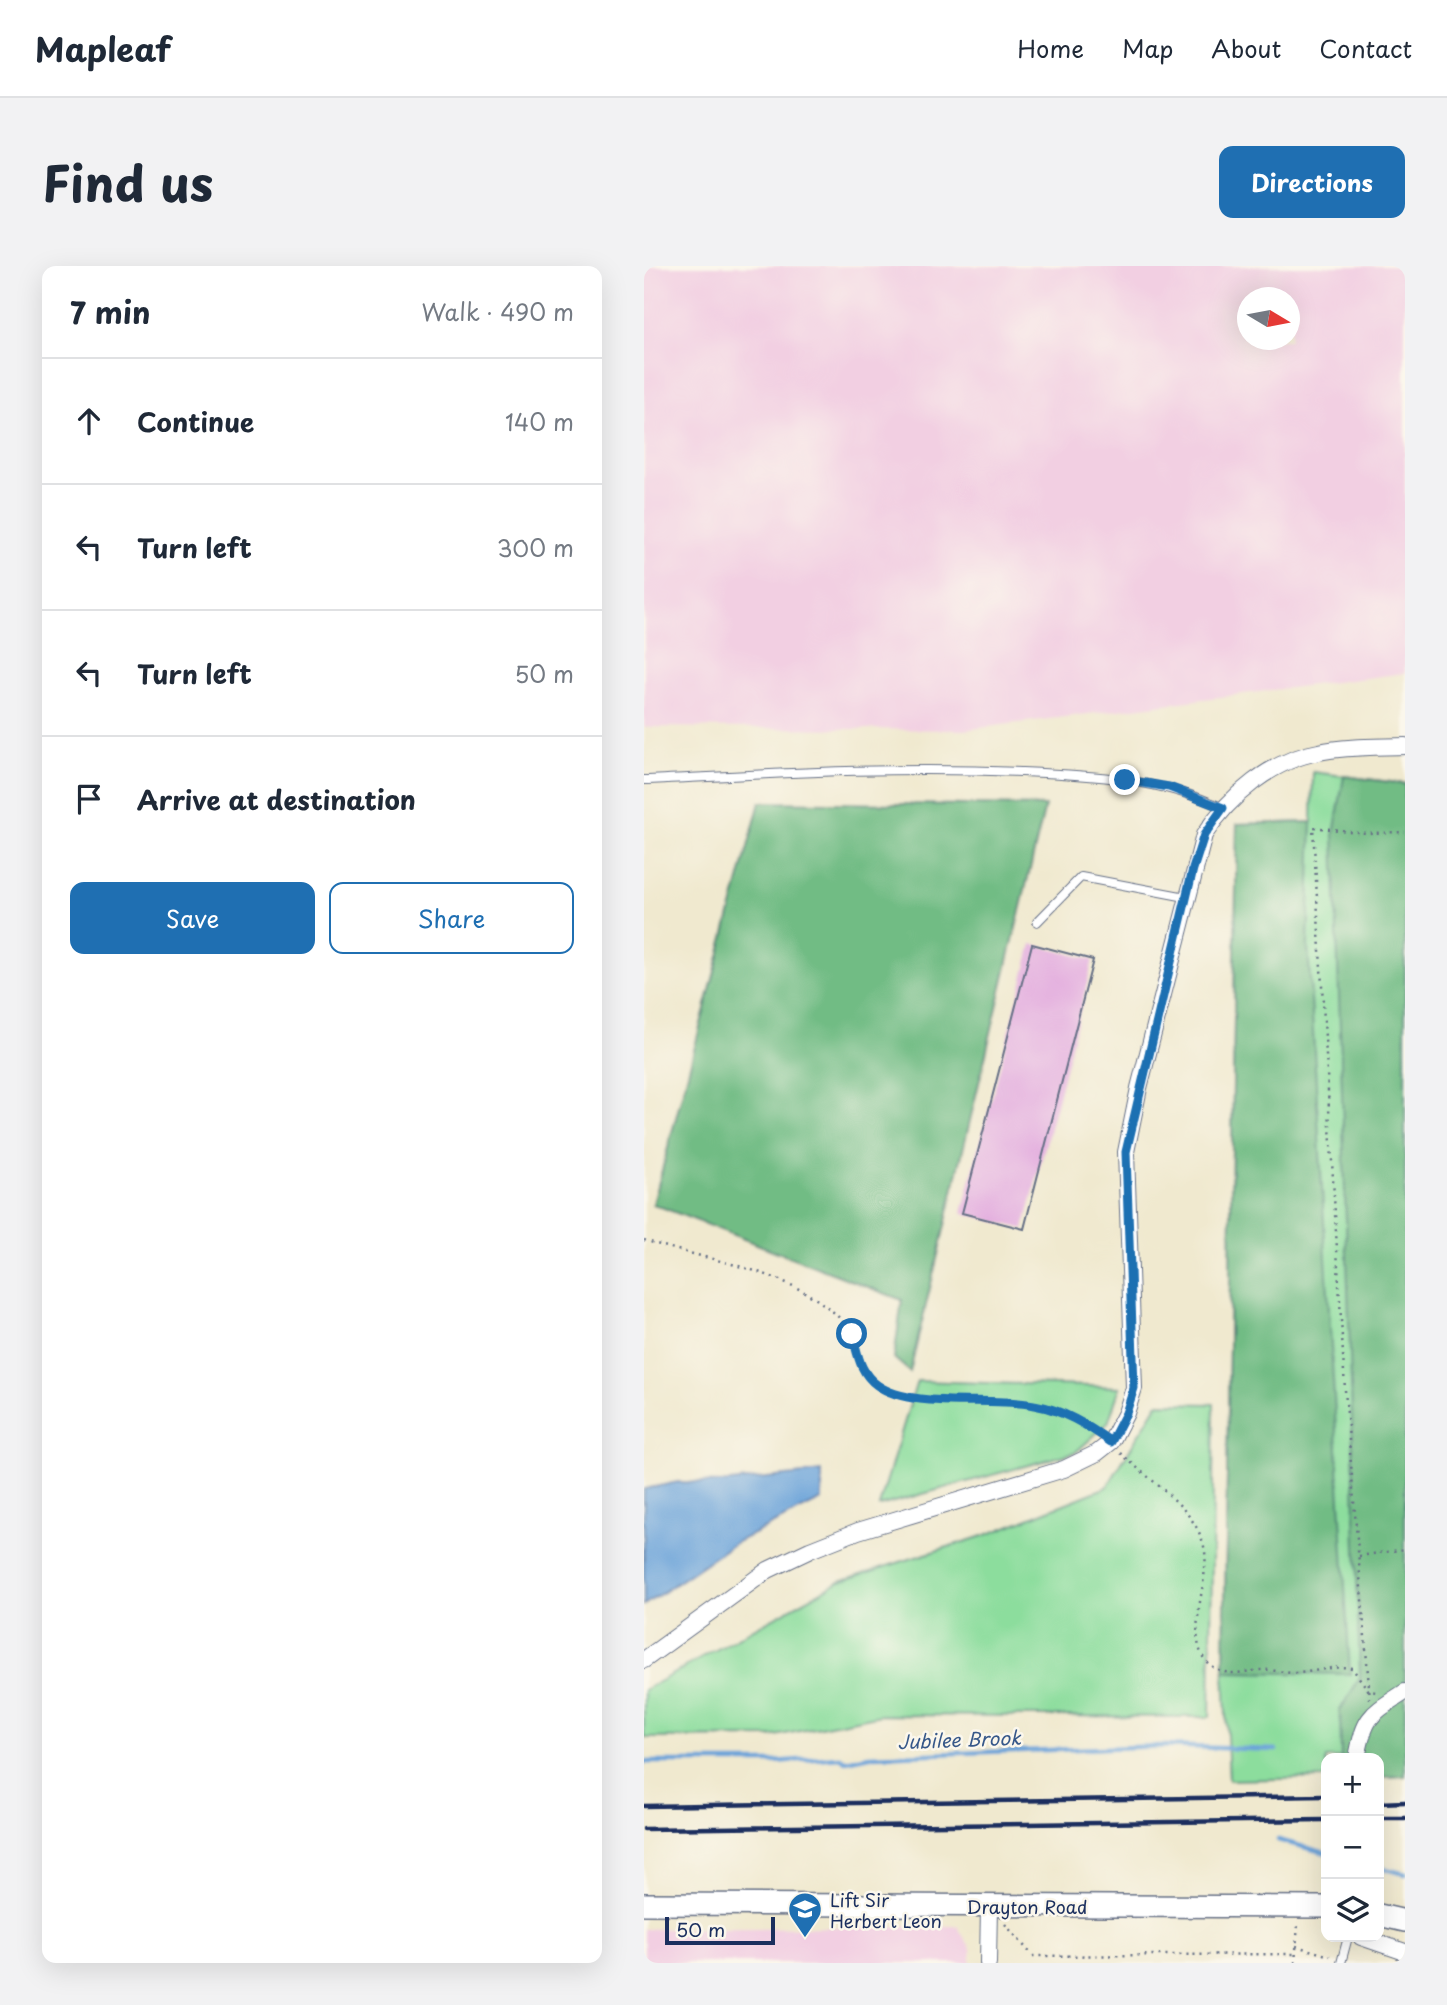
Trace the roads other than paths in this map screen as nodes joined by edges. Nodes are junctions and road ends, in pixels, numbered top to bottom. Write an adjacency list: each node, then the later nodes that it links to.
1 (1405, 746): 3 (street)
2 (644, 780): 3 (lane)
3 (1223, 808): 4 (street)
4 (1186, 897): 5 (lane); 6 (street)
5 (1037, 922)
6 (644, 1660)
7 (1405, 1692): 8 (street)
8 (1358, 1753)
9 (644, 1905): 10 (street, Drayton Road)
10 (989, 1906): 11 (street, Drayton Road); 18 (street)
11 (1321, 1907)
12 (1384, 1916): 13 (street)
13 (1405, 1921)
14 (1347, 1942): 17 (lane)
15 (1376, 1942): 16 (street)
16 (1405, 1952)
17 (1341, 1961)
18 (988, 1963)

